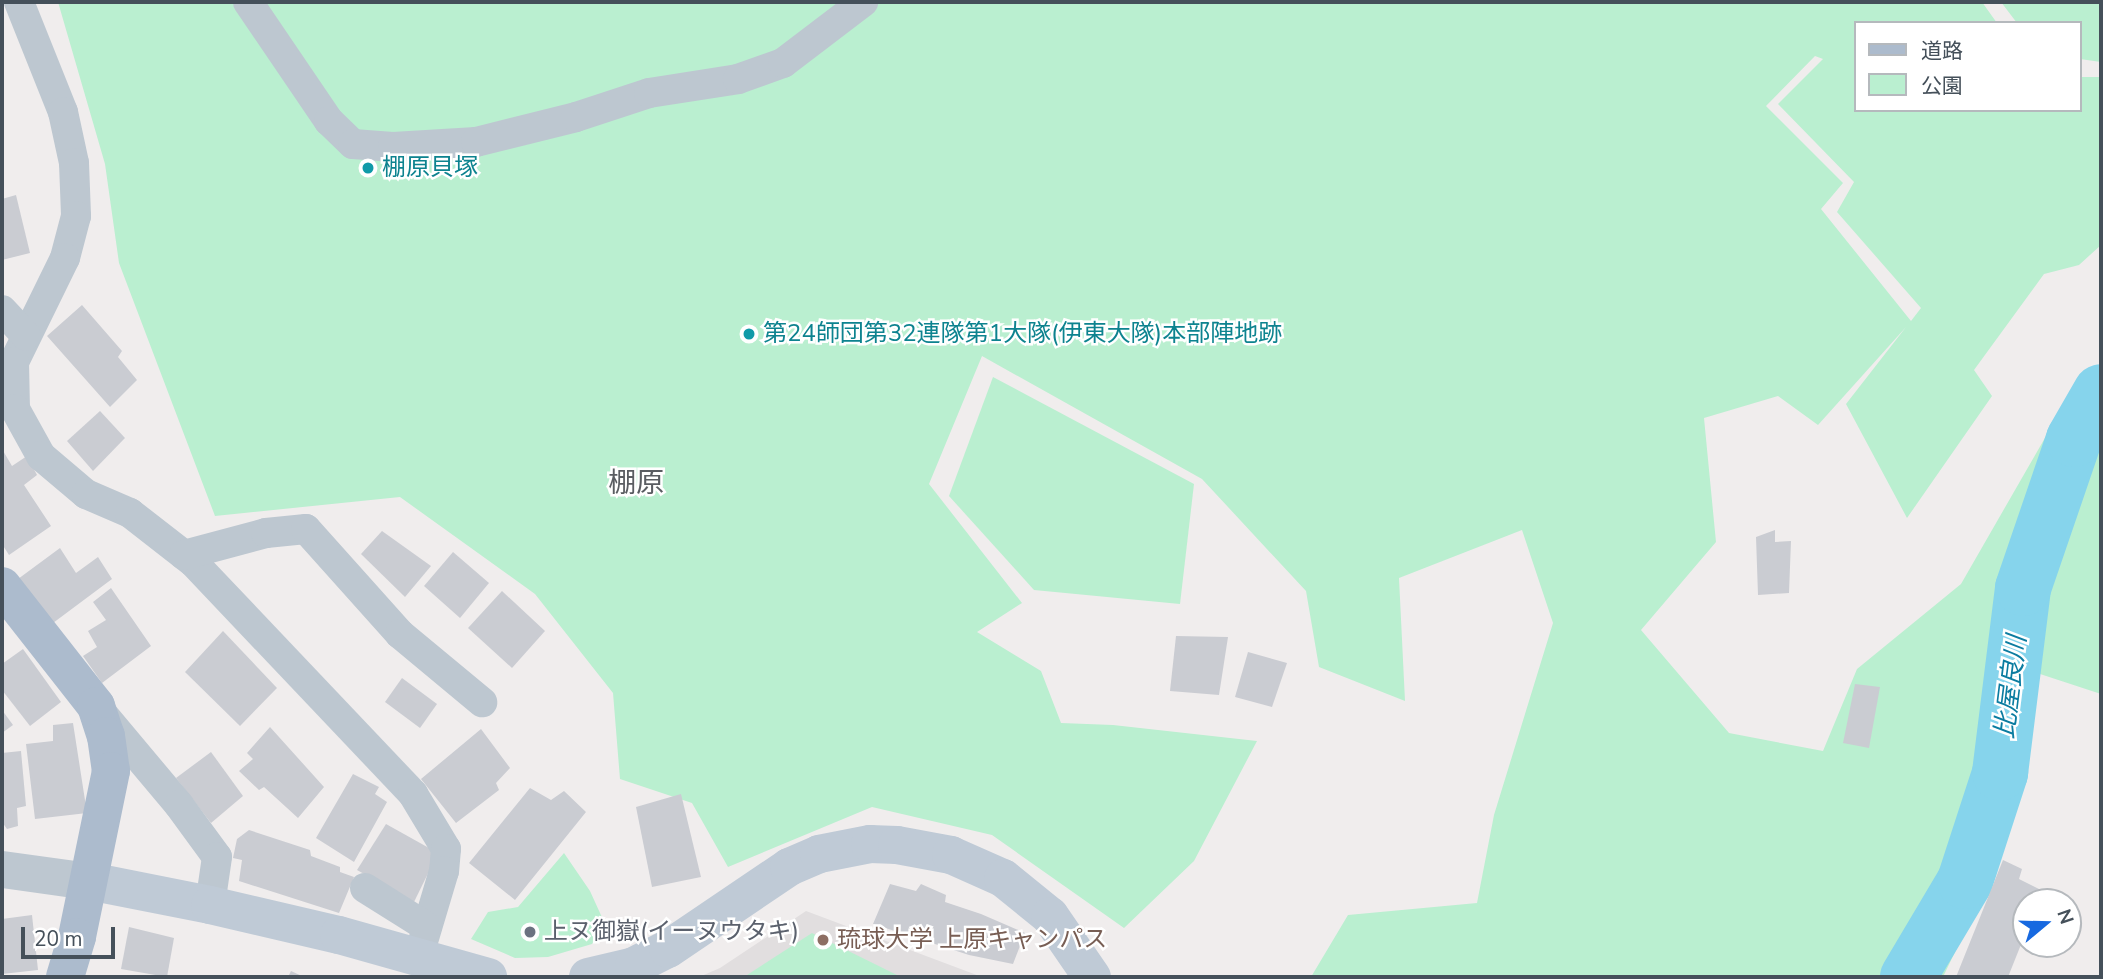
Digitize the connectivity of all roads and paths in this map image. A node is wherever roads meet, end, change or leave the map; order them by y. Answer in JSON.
{"nodes":[{"id":1,"x":19,"y":2,"type":"edge"},
{"id":2,"x":247,"y":2,"type":"edge"},
{"id":3,"x":863,"y":2,"type":"edge"},
{"id":4,"x":2,"y":310,"type":"edge"},
{"id":5,"x":26,"y":336,"type":"junction"},
{"id":6,"x":184,"y":555,"type":"junction"},
{"id":7,"x":2,"y":586,"type":"edge"},
{"id":8,"x":482,"y":702,"type":"dead end"},
{"id":9,"x":96,"y":706,"type":"junction"},
{"id":10,"x":2,"y":869,"type":"edge"},
{"id":11,"x":89,"y":881,"type":"junction"},
{"id":12,"x":365,"y":887,"type":"dead end"},
{"id":13,"x":210,"y":905,"type":"junction"},
{"id":14,"x":422,"y":943,"type":"junction"},
{"id":15,"x":65,"y":977,"type":"edge"},
{"id":16,"x":488,"y":977,"type":"edge"},
{"id":17,"x":588,"y":977,"type":"edge"},
{"id":18,"x":1093,"y":977,"type":"edge"}],
"edges":[{"from":1,"to":5,"type":"street"},
{"from":2,"to":3,"type":"street"},
{"from":4,"to":5,"type":"street"},
{"from":5,"to":6,"type":"street"},
{"from":6,"to":8,"type":"street"},
{"from":6,"to":14,"type":"street"},
{"from":7,"to":9,"type":"main road"},
{"from":9,"to":11,"type":"main road"},
{"from":9,"to":13,"type":"street"},
{"from":10,"to":11,"type":"street"},
{"from":11,"to":13,"type":"main road"},
{"from":11,"to":15,"type":"main road"},
{"from":12,"to":14,"type":"street"},
{"from":13,"to":14,"type":"main road"},
{"from":14,"to":16,"type":"main road"},
{"from":17,"to":18,"type":"main road"}]}
